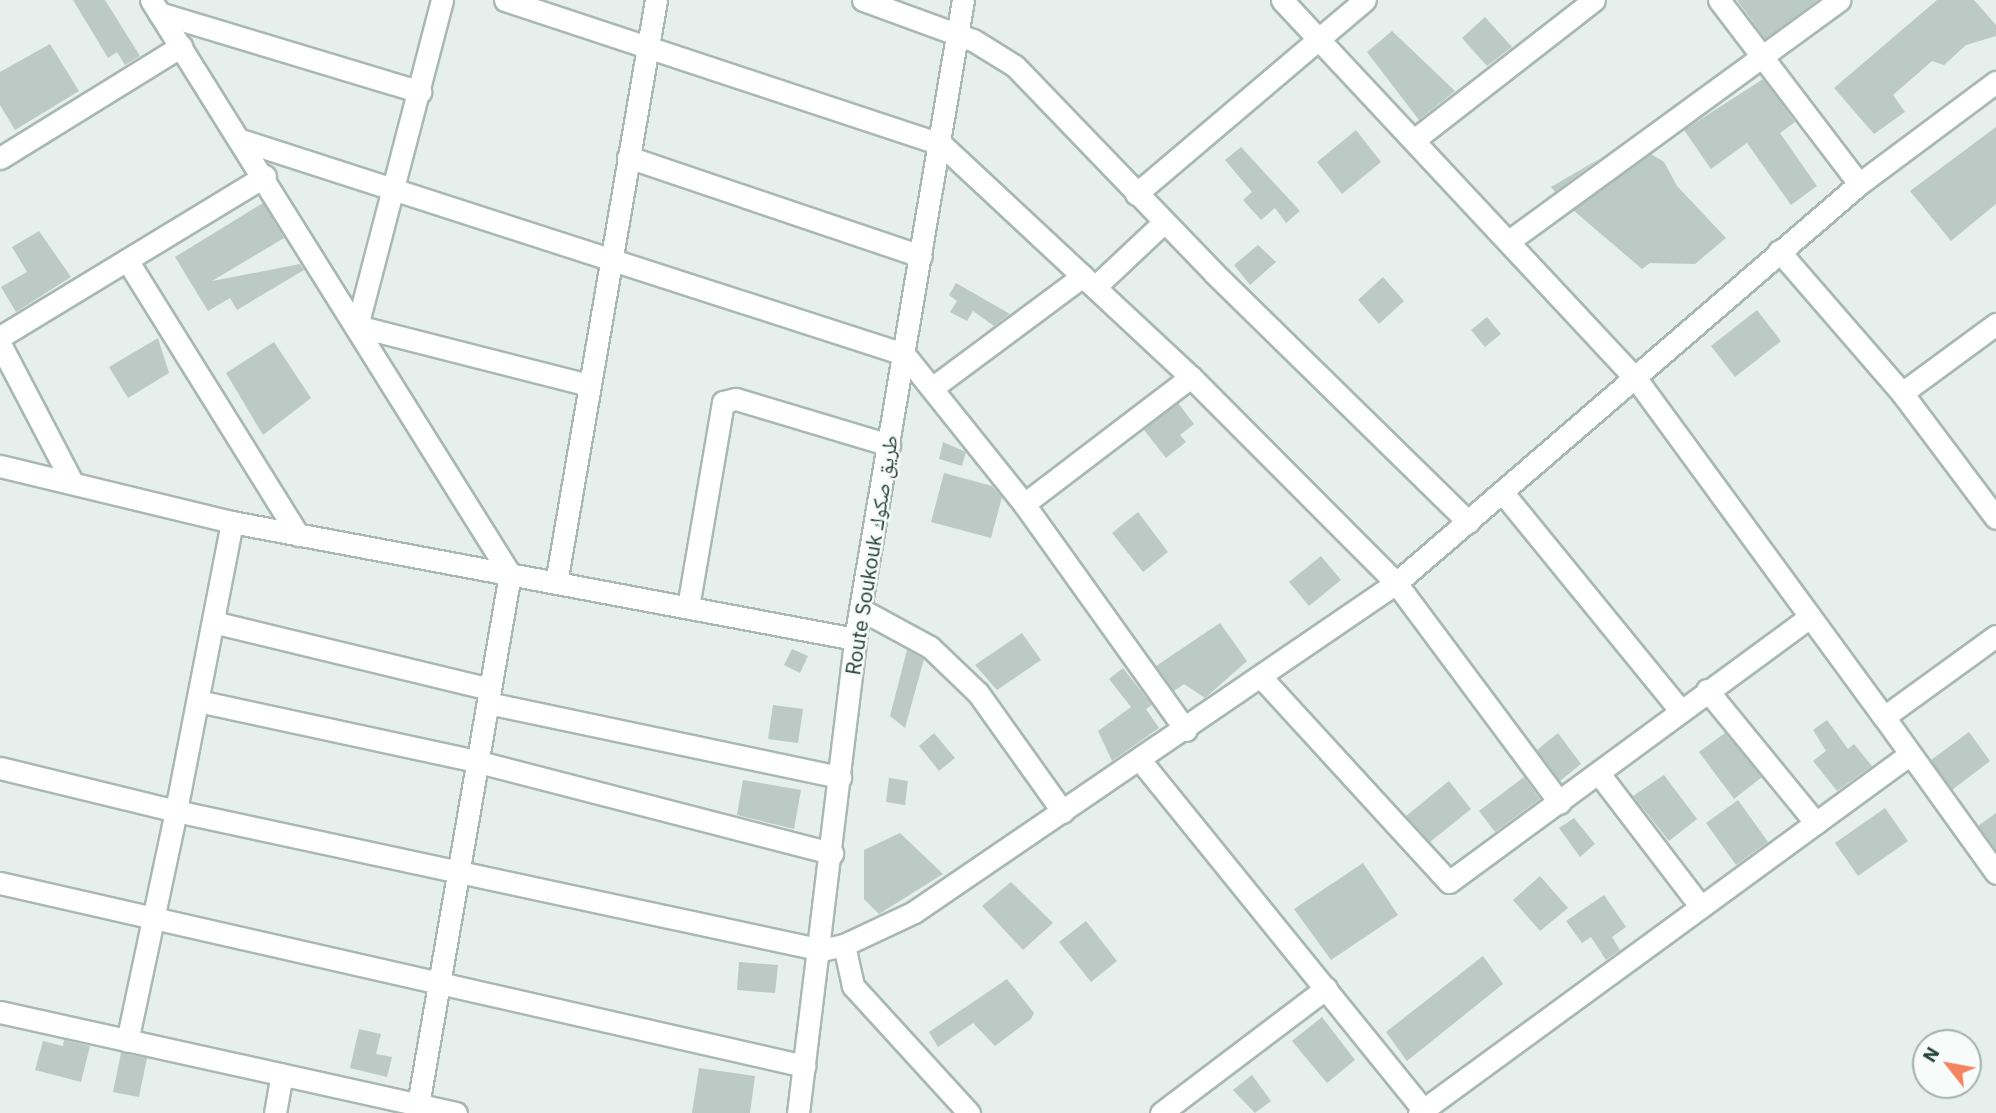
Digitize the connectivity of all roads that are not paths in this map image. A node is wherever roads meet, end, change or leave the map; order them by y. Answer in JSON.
{"nodes":[{"id":1,"x":442,"y":0,"type":"edge"},
{"id":2,"x":505,"y":0,"type":"edge"},
{"id":3,"x":656,"y":0,"type":"edge"},
{"id":4,"x":863,"y":0,"type":"edge"},
{"id":5,"x":963,"y":0,"type":"edge"},
{"id":6,"x":1282,"y":0,"type":"edge"},
{"id":7,"x":1365,"y":0,"type":"edge"},
{"id":8,"x":1594,"y":0,"type":"edge"},
{"id":9,"x":1719,"y":0,"type":"edge"},
{"id":10,"x":1840,"y":0,"type":"edge"},
{"id":11,"x":155,"y":6,"type":"edge"},
{"id":12,"x":957,"y":34,"type":"junction"},
{"id":13,"x":1319,"y":38,"type":"junction"},
{"id":14,"x":648,"y":44,"type":"junction"},
{"id":15,"x":181,"y":46,"type":"junction"},
{"id":16,"x":1763,"y":54,"type":"junction"},
{"id":17,"x":1996,"y":82,"type":"edge"},
{"id":18,"x":420,"y":92,"type":"junction"},
{"id":19,"x":1414,"y":140,"type":"junction"},
{"id":20,"x":244,"y":141,"type":"junction"},
{"id":21,"x":941,"y":144,"type":"junction"},
{"id":22,"x":628,"y":157,"type":"junction"},
{"id":23,"x":0,"y":158,"type":"edge"},
{"id":24,"x":265,"y":176,"type":"junction"},
{"id":25,"x":1859,"y":184,"type":"junction"},
{"id":26,"x":397,"y":190,"type":"junction"},
{"id":27,"x":1136,"y":194,"type":"junction"},
{"id":28,"x":1164,"y":222,"type":"junction"},
{"id":29,"x":1510,"y":241,"type":"junction"},
{"id":30,"x":1779,"y":251,"type":"junction"},
{"id":31,"x":921,"y":256,"type":"junction"},
{"id":32,"x":610,"y":259,"type":"junction"},
{"id":33,"x":127,"y":260,"type":"junction"},
{"id":34,"x":1089,"y":282,"type":"junction"},
{"id":35,"x":1996,"y":324,"type":"edge"},
{"id":36,"x":357,"y":326,"type":"junction"},
{"id":37,"x":0,"y":337,"type":"edge"},
{"id":38,"x":0,"y":344,"type":"edge"},
{"id":39,"x":904,"y":354,"type":"junction"},
{"id":40,"x":1191,"y":377,"type":"junction"},
{"id":41,"x":1637,"y":380,"type":"junction"},
{"id":42,"x":589,"y":385,"type":"junction"},
{"id":43,"x":932,"y":388,"type":"junction"},
{"id":44,"x":1902,"y":393,"type":"junction"},
{"id":45,"x":889,"y":445,"type":"junction"},
{"id":46,"x":0,"y":466,"type":"edge"},
{"id":47,"x":72,"y":482,"type":"junction"},
{"id":48,"x":1503,"y":493,"type":"junction"},
{"id":49,"x":1024,"y":504,"type":"junction"},
{"id":50,"x":1996,"y":518,"type":"edge"},
{"id":51,"x":232,"y":522,"type":"junction"},
{"id":52,"x":1468,"y":522,"type":"junction"},
{"id":53,"x":298,"y":535,"type":"junction"},
{"id":54,"x":510,"y":574,"type":"junction"},
{"id":55,"x":556,"y":583,"type":"junction"},
{"id":56,"x":1395,"y":583,"type":"junction"},
{"id":57,"x":688,"y":607,"type":"junction"},
{"id":58,"x":860,"y":609,"type":"junction"},
{"id":59,"x":1810,"y":617,"type":"junction"},
{"id":60,"x":213,"y":622,"type":"junction"},
{"id":61,"x":1996,"y":636,"type":"edge"},
{"id":62,"x":855,"y":639,"type":"junction"},
{"id":63,"x":1261,"y":677,"type":"junction"},
{"id":64,"x":1707,"y":690,"type":"junction"},
{"id":65,"x":489,"y":696,"type":"junction"},
{"id":66,"x":198,"y":701,"type":"junction"},
{"id":67,"x":1681,"y":711,"type":"junction"},
{"id":68,"x":1884,"y":717,"type":"junction"},
{"id":69,"x":1186,"y":730,"type":"junction"},
{"id":70,"x":1910,"y":754,"type":"junction"},
{"id":71,"x":1140,"y":760,"type":"junction"},
{"id":72,"x":480,"y":762,"type":"junction"},
{"id":73,"x":0,"y":768,"type":"edge"},
{"id":74,"x":1600,"y":775,"type":"junction"},
{"id":75,"x":840,"y":777,"type":"junction"},
{"id":76,"x":1560,"y":803,"type":"junction"},
{"id":77,"x":176,"y":811,"type":"junction"},
{"id":78,"x":1063,"y":812,"type":"junction"},
{"id":79,"x":1816,"y":822,"type":"junction"},
{"id":80,"x":832,"y":853,"type":"junction"},
{"id":81,"x":460,"y":869,"type":"junction"},
{"id":82,"x":1996,"y":873,"type":"edge"},
{"id":83,"x":0,"y":883,"type":"edge"},
{"id":84,"x":1701,"y":907,"type":"junction"},
{"id":85,"x":153,"y":917,"type":"junction"},
{"id":86,"x":844,"y":945,"type":"junction"},
{"id":87,"x":822,"y":950,"type":"junction"},
{"id":88,"x":440,"y":982,"type":"junction"},
{"id":89,"x":1326,"y":988,"type":"junction"},
{"id":90,"x":0,"y":1012,"type":"edge"},
{"id":91,"x":127,"y":1041,"type":"junction"},
{"id":92,"x":804,"y":1066,"type":"junction"},
{"id":93,"x":282,"y":1075,"type":"junction"},
{"id":94,"x":418,"y":1105,"type":"junction"},
{"id":95,"x":799,"y":1111,"type":"edge"},
{"id":96,"x":1421,"y":1111,"type":"edge"},
{"id":97,"x":275,"y":1113,"type":"edge"},
{"id":98,"x":456,"y":1113,"type":"edge"},
{"id":99,"x":969,"y":1113,"type":"edge"},
{"id":100,"x":1161,"y":1113,"type":"edge"}],
"edges":[{"from":1,"to":18,"type":"street"},
{"from":2,"to":14,"type":"street"},
{"from":3,"to":14,"type":"street"},
{"from":4,"to":12,"type":"street"},
{"from":5,"to":12,"type":"street","name":"Route Soukouk طريق صكوك"},
{"from":6,"to":13,"type":"street"},
{"from":7,"to":13,"type":"street"},
{"from":8,"to":19,"type":"street"},
{"from":9,"to":16,"type":"street"},
{"from":10,"to":16,"type":"street"},
{"from":11,"to":15,"type":"street"},
{"from":11,"to":18,"type":"street"},
{"from":12,"to":21,"type":"street","name":"Route Soukouk طريق صكوك"},
{"from":12,"to":27,"type":"street"},
{"from":13,"to":19,"type":"street"},
{"from":13,"to":27,"type":"street"},
{"from":14,"to":21,"type":"street"},
{"from":14,"to":22,"type":"street"},
{"from":15,"to":20,"type":"street"},
{"from":15,"to":23,"type":"street"},
{"from":16,"to":25,"type":"street"},
{"from":16,"to":29,"type":"street"},
{"from":17,"to":25,"type":"street"},
{"from":18,"to":26,"type":"street"},
{"from":19,"to":29,"type":"street"},
{"from":20,"to":24,"type":"street"},
{"from":20,"to":26,"type":"street"},
{"from":21,"to":31,"type":"street","name":"Route Soukouk طريق صكوك"},
{"from":21,"to":34,"type":"street"},
{"from":22,"to":31,"type":"street"},
{"from":22,"to":32,"type":"street"},
{"from":24,"to":33,"type":"street"},
{"from":24,"to":36,"type":"street"},
{"from":25,"to":30,"type":"street"},
{"from":26,"to":32,"type":"street"},
{"from":26,"to":36,"type":"street"},
{"from":27,"to":28,"type":"street"},
{"from":28,"to":34,"type":"street"},
{"from":28,"to":52,"type":"street"},
{"from":29,"to":41,"type":"street"},
{"from":30,"to":41,"type":"street"},
{"from":30,"to":44,"type":"street"},
{"from":31,"to":39,"type":"street","name":"Route Soukouk طريق صكوك"},
{"from":32,"to":39,"type":"street"},
{"from":32,"to":42,"type":"street"},
{"from":33,"to":37,"type":"street"},
{"from":33,"to":53,"type":"street"},
{"from":34,"to":40,"type":"street"},
{"from":34,"to":43,"type":"street"},
{"from":35,"to":44,"type":"street"},
{"from":36,"to":42,"type":"street"},
{"from":36,"to":54,"type":"street"},
{"from":38,"to":47,"type":"street"},
{"from":39,"to":43,"type":"street"},
{"from":39,"to":45,"type":"street","name":"Route Soukouk طريق صكوك"},
{"from":40,"to":49,"type":"street"},
{"from":40,"to":56,"type":"street"},
{"from":41,"to":48,"type":"street"},
{"from":41,"to":59,"type":"street"},
{"from":42,"to":55,"type":"street"},
{"from":43,"to":49,"type":"street"},
{"from":44,"to":50,"type":"street"},
{"from":45,"to":57,"type":"street"},
{"from":45,"to":58,"type":"street","name":"Route Soukouk طريق صكوك"},
{"from":46,"to":47,"type":"street"},
{"from":47,"to":51,"type":"street"},
{"from":48,"to":52,"type":"street"},
{"from":48,"to":67,"type":"street"},
{"from":49,"to":69,"type":"street"},
{"from":51,"to":53,"type":"street"},
{"from":51,"to":60,"type":"street"},
{"from":52,"to":56,"type":"street"},
{"from":53,"to":54,"type":"street"},
{"from":54,"to":55,"type":"street"},
{"from":54,"to":65,"type":"street"},
{"from":55,"to":57,"type":"street"},
{"from":56,"to":63,"type":"street"},
{"from":56,"to":76,"type":"street"},
{"from":57,"to":62,"type":"street"},
{"from":58,"to":62,"type":"street","name":"Route Soukouk طريق صكوك"},
{"from":58,"to":78,"type":"street"},
{"from":59,"to":64,"type":"street"},
{"from":59,"to":68,"type":"street"},
{"from":60,"to":65,"type":"street"},
{"from":60,"to":66,"type":"street"},
{"from":61,"to":68,"type":"street"},
{"from":62,"to":75,"type":"street","name":"Route Soukouk طريق صكوك"},
{"from":63,"to":69,"type":"street"},
{"from":63,"to":76,"type":"street"},
{"from":64,"to":67,"type":"street"},
{"from":64,"to":79,"type":"street"},
{"from":65,"to":72,"type":"street"},
{"from":65,"to":75,"type":"street"},
{"from":66,"to":72,"type":"street"},
{"from":66,"to":77,"type":"street"},
{"from":67,"to":74,"type":"street"},
{"from":68,"to":70,"type":"street"},
{"from":69,"to":71,"type":"street"},
{"from":70,"to":79,"type":"street"},
{"from":70,"to":82,"type":"street"},
{"from":71,"to":78,"type":"street"},
{"from":71,"to":89,"type":"street"},
{"from":72,"to":80,"type":"street"},
{"from":72,"to":81,"type":"street"},
{"from":73,"to":77,"type":"street"},
{"from":74,"to":76,"type":"street"},
{"from":74,"to":84,"type":"street"},
{"from":75,"to":80,"type":"street","name":"Route Soukouk طريق صكوك"},
{"from":77,"to":81,"type":"street"},
{"from":77,"to":85,"type":"street"},
{"from":78,"to":86,"type":"street"},
{"from":79,"to":84,"type":"street"},
{"from":80,"to":87,"type":"street","name":"Route Soukouk طريق صكوك"},
{"from":81,"to":87,"type":"street"},
{"from":81,"to":88,"type":"street"},
{"from":83,"to":85,"type":"street"},
{"from":84,"to":96,"type":"street"},
{"from":85,"to":88,"type":"street"},
{"from":85,"to":91,"type":"street"},
{"from":86,"to":87,"type":"street"},
{"from":86,"to":99,"type":"street"},
{"from":87,"to":92,"type":"street","name":"Route Soukouk طريق صكوك"},
{"from":88,"to":92,"type":"street"},
{"from":88,"to":94,"type":"street"},
{"from":89,"to":96,"type":"street"},
{"from":89,"to":100,"type":"street"},
{"from":90,"to":91,"type":"street"},
{"from":91,"to":93,"type":"street"},
{"from":92,"to":95,"type":"street","name":"Route Soukouk طريق صكوك"},
{"from":93,"to":94,"type":"street"},
{"from":93,"to":97,"type":"street"},
{"from":94,"to":98,"type":"street"}]}
